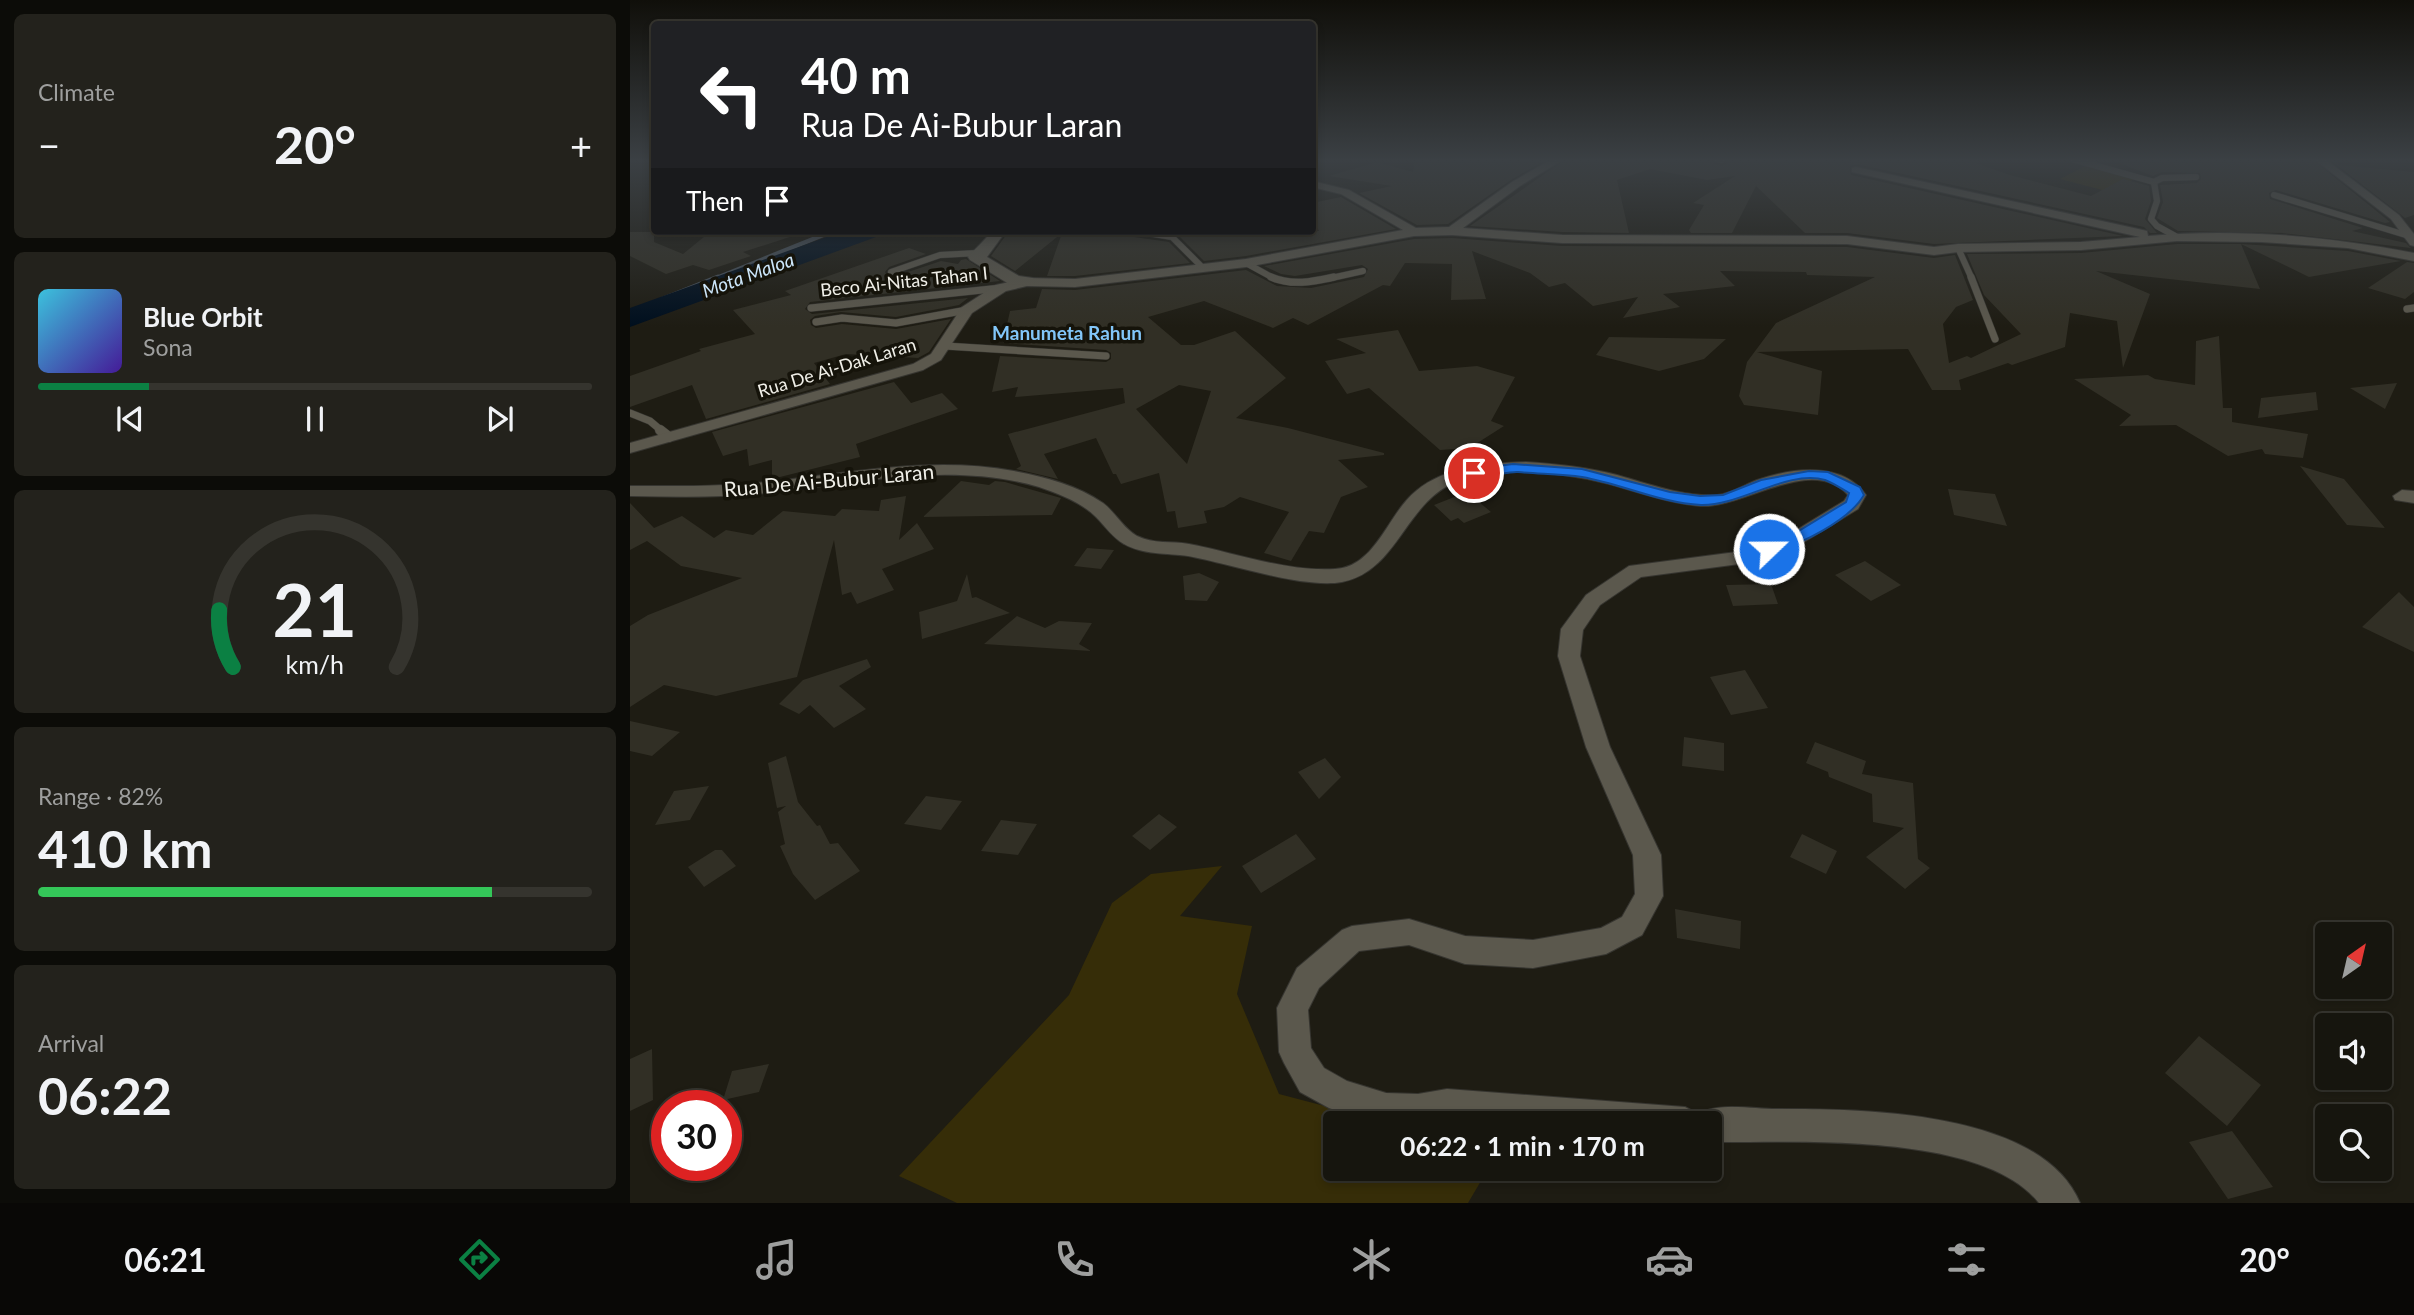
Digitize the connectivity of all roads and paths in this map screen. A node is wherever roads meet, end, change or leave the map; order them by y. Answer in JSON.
{"nodes":[{"id":1,"x":1385,"y":215,"type":"edge"},
{"id":2,"x":1474,"y":215,"type":"edge"},
{"id":3,"x":2065,"y":215,"type":"edge"},
{"id":4,"x":2152,"y":215,"type":"edge"},
{"id":5,"x":2337,"y":215,"type":"edge"},
{"id":6,"x":2393,"y":215,"type":"edge"},
{"id":7,"x":1452,"y":231,"type":"junction"},
{"id":8,"x":1414,"y":232,"type":"junction"},
{"id":9,"x":996,"y":235,"type":"edge"},
{"id":10,"x":1160,"y":235,"type":"edge"},
{"id":11,"x":2171,"y":238,"type":"junction"},
{"id":12,"x":2411,"y":239,"type":"edge"},
{"id":13,"x":1958,"y":248,"type":"junction"},
{"id":14,"x":978,"y":253,"type":"junction"},
{"id":15,"x":2414,"y":257,"type":"edge"},
{"id":16,"x":1246,"y":263,"type":"junction"},
{"id":17,"x":1203,"y":268,"type":"junction"},
{"id":18,"x":1363,"y":271,"type":"dead end"},
{"id":19,"x":891,"y":272,"type":"dead end"},
{"id":20,"x":1027,"y":282,"type":"junction"},
{"id":21,"x":1001,"y":288,"type":"junction"},
{"id":22,"x":811,"y":308,"type":"dead end"},
{"id":23,"x":967,"y":310,"type":"junction"},
{"id":24,"x":816,"y":323,"type":"dead end"},
{"id":25,"x":1995,"y":339,"type":"dead end"},
{"id":26,"x":945,"y":346,"type":"junction"},
{"id":27,"x":1106,"y":356,"type":"dead end"},
{"id":28,"x":630,"y":412,"type":"edge"},
{"id":29,"x":668,"y":437,"type":"junction"},
{"id":30,"x":630,"y":447,"type":"edge"},
{"id":31,"x":630,"y":491,"type":"edge"},
{"id":32,"x":1418,"y":1111,"type":"edge"},
{"id":33,"x":1418,"y":1111,"type":"edge"},
{"id":34,"x":1513,"y":1111,"type":"edge"},
{"id":35,"x":1722,"y":1125,"type":"edge"},
{"id":36,"x":2062,"y":1203,"type":"edge"}],
"edges":[{"from":1,"to":8,"type":"street"},
{"from":2,"to":7,"type":"street"},
{"from":3,"to":11,"type":"street"},
{"from":4,"to":11,"type":"lane"},
{"from":5,"to":12,"type":"lane"},
{"from":6,"to":12,"type":"street"},
{"from":7,"to":8,"type":"street","name":"Rua De Ai-Dak Laran"},
{"from":7,"to":13,"type":"street","name":"Rua De Ai-Dak Laran"},
{"from":8,"to":16,"type":"street","name":"Rua De Ai-Dak Laran"},
{"from":9,"to":14,"type":"street"},
{"from":10,"to":17,"type":"lane"},
{"from":11,"to":13,"type":"street","name":"Rua De Ai-Dak Laran"},
{"from":11,"to":15,"type":"street"},
{"from":13,"to":25,"type":"lane"},
{"from":14,"to":19,"type":"lane"},
{"from":14,"to":20,"type":"street"},
{"from":16,"to":17,"type":"street","name":"Rua De Ai-Dak Laran"},
{"from":16,"to":18,"type":"lane"},
{"from":17,"to":20,"type":"street","name":"Rua De Ai-Dak Laran"},
{"from":20,"to":21,"type":"street","name":"Rua De Ai-Dak Laran"},
{"from":21,"to":22,"type":"lane","name":"Beco Ai-Nitas Tahan I"},
{"from":21,"to":23,"type":"street","name":"Rua De Ai-Dak Laran"},
{"from":23,"to":24,"type":"lane"},
{"from":23,"to":26,"type":"street","name":"Rua De Ai-Dak Laran"},
{"from":26,"to":27,"type":"lane"},
{"from":26,"to":29,"type":"street","name":"Rua De Ai-Dak Laran"},
{"from":28,"to":29,"type":"lane"},
{"from":29,"to":30,"type":"street","name":"Rua De Ai-Dak Laran"},
{"from":31,"to":32,"type":"street","name":"Rua De Ai-Bubur Laran"},
{"from":33,"to":34,"type":"street","name":"Rua De Ai-Bubur Laran"},
{"from":35,"to":36,"type":"street"}]}
